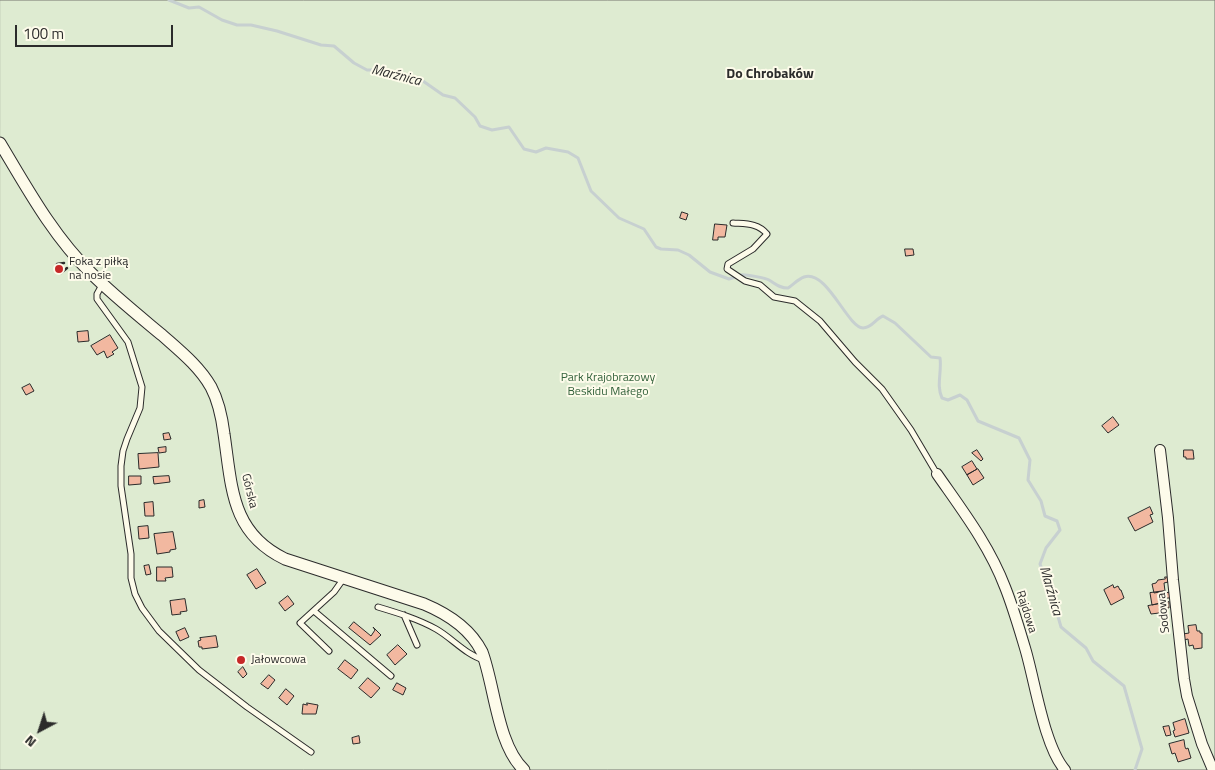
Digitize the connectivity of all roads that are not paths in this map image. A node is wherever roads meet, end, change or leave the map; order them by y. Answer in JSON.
{"nodes":[{"id":1,"x":0,"y":143,"type":"edge"},
{"id":2,"x":733,"y":223,"type":"dead end"},
{"id":3,"x":102,"y":284,"type":"junction"},
{"id":4,"x":1160,"y":450,"type":"dead end"},
{"id":5,"x":937,"y":474,"type":"joint"},
{"id":6,"x":344,"y":578,"type":"junction"},
{"id":7,"x":378,"y":607,"type":"dead end"},
{"id":8,"x":314,"y":611,"type":"junction"},
{"id":9,"x":404,"y":615,"type":"junction"},
{"id":10,"x":417,"y":645,"type":"dead end"},
{"id":11,"x":329,"y":651,"type":"dead end"},
{"id":12,"x":485,"y":661,"type":"junction"},
{"id":13,"x":392,"y":676,"type":"dead end"},
{"id":14,"x":311,"y":752,"type":"dead end"},
{"id":15,"x":524,"y":770,"type":"edge"},
{"id":16,"x":1065,"y":770,"type":"edge"},
{"id":17,"x":1213,"y":770,"type":"edge"}],
"edges":[{"from":1,"to":3,"type":"street","name":"Górska"},
{"from":2,"to":5,"type":"lane"},
{"from":3,"to":6,"type":"street","name":"Górska"},
{"from":3,"to":14,"type":"lane"},
{"from":4,"to":17,"type":"street","name":"Sodowa"},
{"from":5,"to":16,"type":"street","name":"Rajdowa"},
{"from":6,"to":8,"type":"lane"},
{"from":6,"to":12,"type":"street","name":"Górska"},
{"from":7,"to":9,"type":"lane"},
{"from":8,"to":11,"type":"lane"},
{"from":8,"to":13,"type":"lane"},
{"from":9,"to":10,"type":"lane"},
{"from":9,"to":12,"type":"lane"},
{"from":12,"to":15,"type":"street","name":"Górska"}]}
